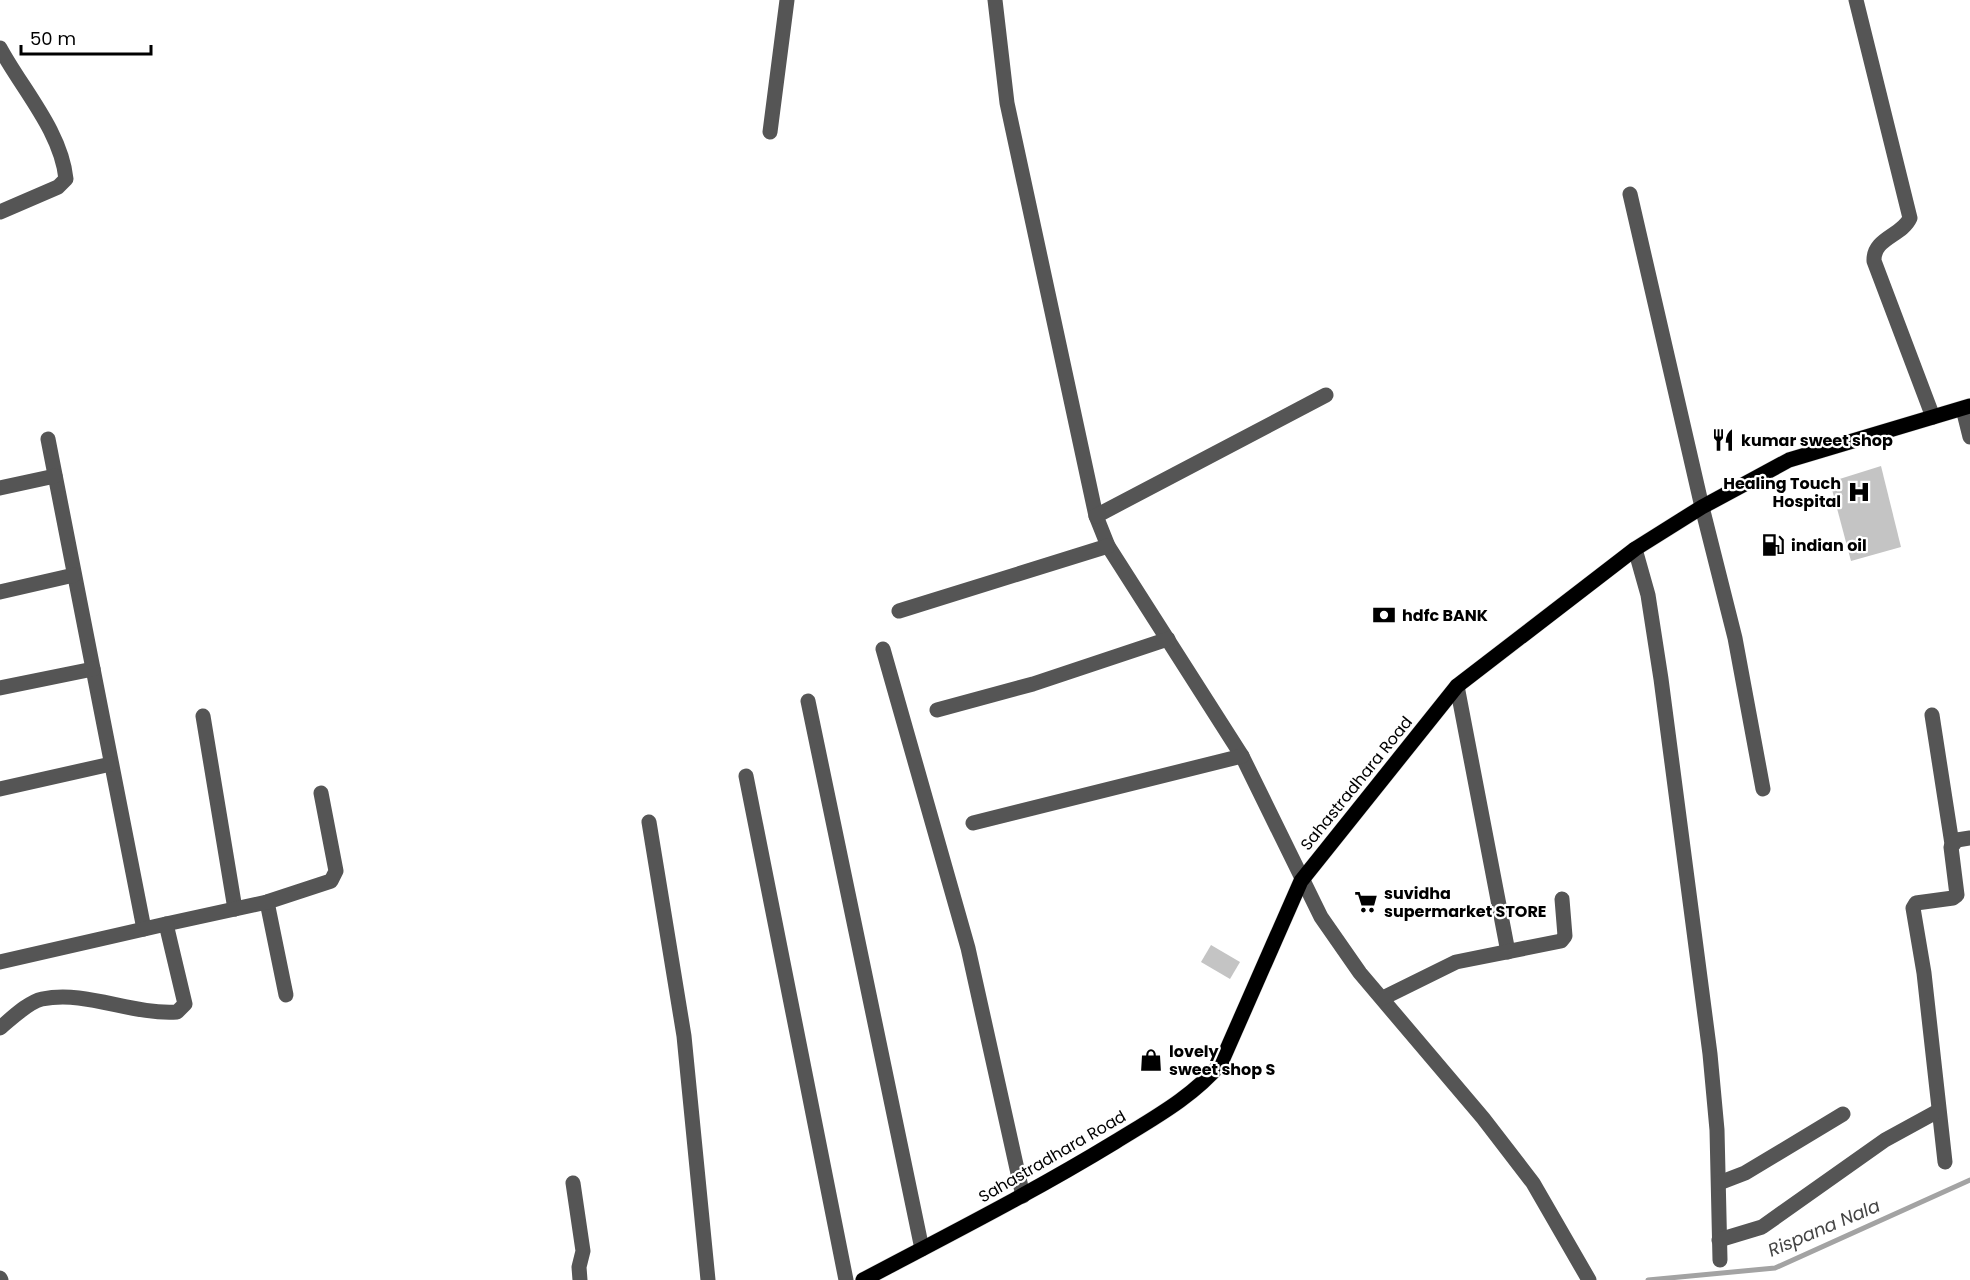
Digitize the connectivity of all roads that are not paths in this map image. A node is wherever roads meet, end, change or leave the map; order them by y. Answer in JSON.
{"nodes":[{"id":1,"x":787,"y":0,"type":"edge"},
{"id":2,"x":995,"y":0,"type":"edge"},
{"id":3,"x":1856,"y":0,"type":"edge"},
{"id":4,"x":0,"y":48,"type":"edge"},
{"id":5,"x":770,"y":132,"type":"dead end"},
{"id":6,"x":1630,"y":194,"type":"dead end"},
{"id":7,"x":0,"y":212,"type":"edge"},
{"id":8,"x":1326,"y":395,"type":"dead end"},
{"id":9,"x":1966,"y":407,"type":"edge"},
{"id":10,"x":1933,"y":417,"type":"junction"},
{"id":11,"x":1970,"y":437,"type":"edge"},
{"id":12,"x":48,"y":439,"type":"dead end"},
{"id":13,"x":55,"y":476,"type":"junction"},
{"id":14,"x":0,"y":488,"type":"edge"},
{"id":15,"x":1702,"y":507,"type":"junction"},
{"id":16,"x":1096,"y":516,"type":"junction"},
{"id":17,"x":1108,"y":546,"type":"junction"},
{"id":18,"x":1635,"y":549,"type":"junction"},
{"id":19,"x":74,"y":575,"type":"junction"},
{"id":20,"x":0,"y":592,"type":"edge"},
{"id":21,"x":899,"y":611,"type":"dead end"},
{"id":22,"x":1168,"y":639,"type":"junction"},
{"id":23,"x":884,"y":649,"type":"dead end"},
{"id":24,"x":93,"y":669,"type":"junction"},
{"id":25,"x":1457,"y":686,"type":"junction"},
{"id":26,"x":0,"y":688,"type":"edge"},
{"id":27,"x":808,"y":701,"type":"dead end"},
{"id":28,"x":937,"y":710,"type":"dead end"},
{"id":29,"x":1932,"y":715,"type":"dead end"},
{"id":30,"x":203,"y":716,"type":"dead end"},
{"id":31,"x":1242,"y":756,"type":"junction"},
{"id":32,"x":111,"y":764,"type":"junction"},
{"id":33,"x":746,"y":776,"type":"dead end"},
{"id":34,"x":0,"y":789,"type":"edge"},
{"id":35,"x":1763,"y":789,"type":"dead end"},
{"id":36,"x":321,"y":793,"type":"dead end"},
{"id":37,"x":649,"y":822,"type":"dead end"},
{"id":38,"x":973,"y":823,"type":"dead end"},
{"id":39,"x":1970,"y":838,"type":"edge"},
{"id":40,"x":1952,"y":844,"type":"junction"},
{"id":41,"x":1301,"y":881,"type":"junction"},
{"id":42,"x":1562,"y":899,"type":"dead end"},
{"id":43,"x":267,"y":902,"type":"junction"},
{"id":44,"x":235,"y":909,"type":"junction"},
{"id":45,"x":166,"y":924,"type":"junction"},
{"id":46,"x":144,"y":929,"type":"junction"},
{"id":47,"x":1508,"y":952,"type":"junction"},
{"id":48,"x":0,"y":962,"type":"edge"},
{"id":49,"x":286,"y":995,"type":"dead end"},
{"id":50,"x":1383,"y":998,"type":"junction"},
{"id":51,"x":0,"y":1028,"type":"edge"},
{"id":52,"x":1938,"y":1111,"type":"junction"},
{"id":53,"x":1842,"y":1114,"type":"dead end"},
{"id":54,"x":1945,"y":1162,"type":"dead end"},
{"id":55,"x":573,"y":1183,"type":"dead end"},
{"id":56,"x":1719,"y":1183,"type":"junction"},
{"id":57,"x":1023,"y":1196,"type":"junction"},
{"id":58,"x":1719,"y":1240,"type":"junction"},
{"id":59,"x":922,"y":1249,"type":"junction"},
{"id":60,"x":1720,"y":1260,"type":"dead end"},
{"id":61,"x":580,"y":1280,"type":"edge"},
{"id":62,"x":708,"y":1280,"type":"edge"},
{"id":63,"x":846,"y":1280,"type":"edge"},
{"id":64,"x":863,"y":1280,"type":"edge"},
{"id":65,"x":1589,"y":1280,"type":"edge"}],
"edges":[{"from":1,"to":5,"type":"street"},
{"from":2,"to":16,"type":"street"},
{"from":3,"to":10,"type":"street"},
{"from":4,"to":7,"type":"street"},
{"from":6,"to":15,"type":"street"},
{"from":8,"to":16,"type":"street"},
{"from":9,"to":10,"type":"main road","name":"Sahastradhara Road"},
{"from":9,"to":11,"type":"street"},
{"from":10,"to":15,"type":"main road","name":"Sahastradhara Road"},
{"from":12,"to":13,"type":"street"},
{"from":13,"to":14,"type":"street"},
{"from":13,"to":19,"type":"street"},
{"from":15,"to":18,"type":"main road","name":"Sahastradhara Road"},
{"from":15,"to":35,"type":"street"},
{"from":16,"to":17,"type":"street"},
{"from":17,"to":21,"type":"street"},
{"from":17,"to":22,"type":"street"},
{"from":18,"to":25,"type":"main road","name":"Sahastradhara Road"},
{"from":18,"to":56,"type":"street"},
{"from":19,"to":20,"type":"street"},
{"from":19,"to":24,"type":"street"},
{"from":22,"to":28,"type":"street"},
{"from":22,"to":31,"type":"street"},
{"from":23,"to":57,"type":"street"},
{"from":24,"to":26,"type":"street"},
{"from":24,"to":32,"type":"street"},
{"from":25,"to":41,"type":"main road","name":"Sahastradhara Road"},
{"from":25,"to":47,"type":"street"},
{"from":27,"to":59,"type":"street"},
{"from":29,"to":40,"type":"street"},
{"from":30,"to":44,"type":"street"},
{"from":31,"to":38,"type":"street"},
{"from":31,"to":41,"type":"street"},
{"from":32,"to":34,"type":"street"},
{"from":32,"to":46,"type":"street"},
{"from":33,"to":63,"type":"street"},
{"from":36,"to":43,"type":"street"},
{"from":37,"to":62,"type":"street"},
{"from":39,"to":40,"type":"street"},
{"from":40,"to":52,"type":"street"},
{"from":41,"to":50,"type":"street"},
{"from":41,"to":57,"type":"main road","name":"Sahastradhara Road"},
{"from":42,"to":47,"type":"street"},
{"from":43,"to":44,"type":"street"},
{"from":43,"to":49,"type":"street"},
{"from":44,"to":45,"type":"street"},
{"from":45,"to":46,"type":"street"},
{"from":45,"to":51,"type":"street"},
{"from":46,"to":48,"type":"street"},
{"from":47,"to":50,"type":"street"},
{"from":50,"to":65,"type":"street"},
{"from":52,"to":54,"type":"street"},
{"from":52,"to":58,"type":"street"},
{"from":53,"to":56,"type":"street"},
{"from":55,"to":61,"type":"street"},
{"from":56,"to":58,"type":"street"},
{"from":57,"to":59,"type":"main road","name":"Sahastradhara Road"},
{"from":58,"to":60,"type":"street"},
{"from":59,"to":64,"type":"main road","name":"Sahastradhara Road"}]}
